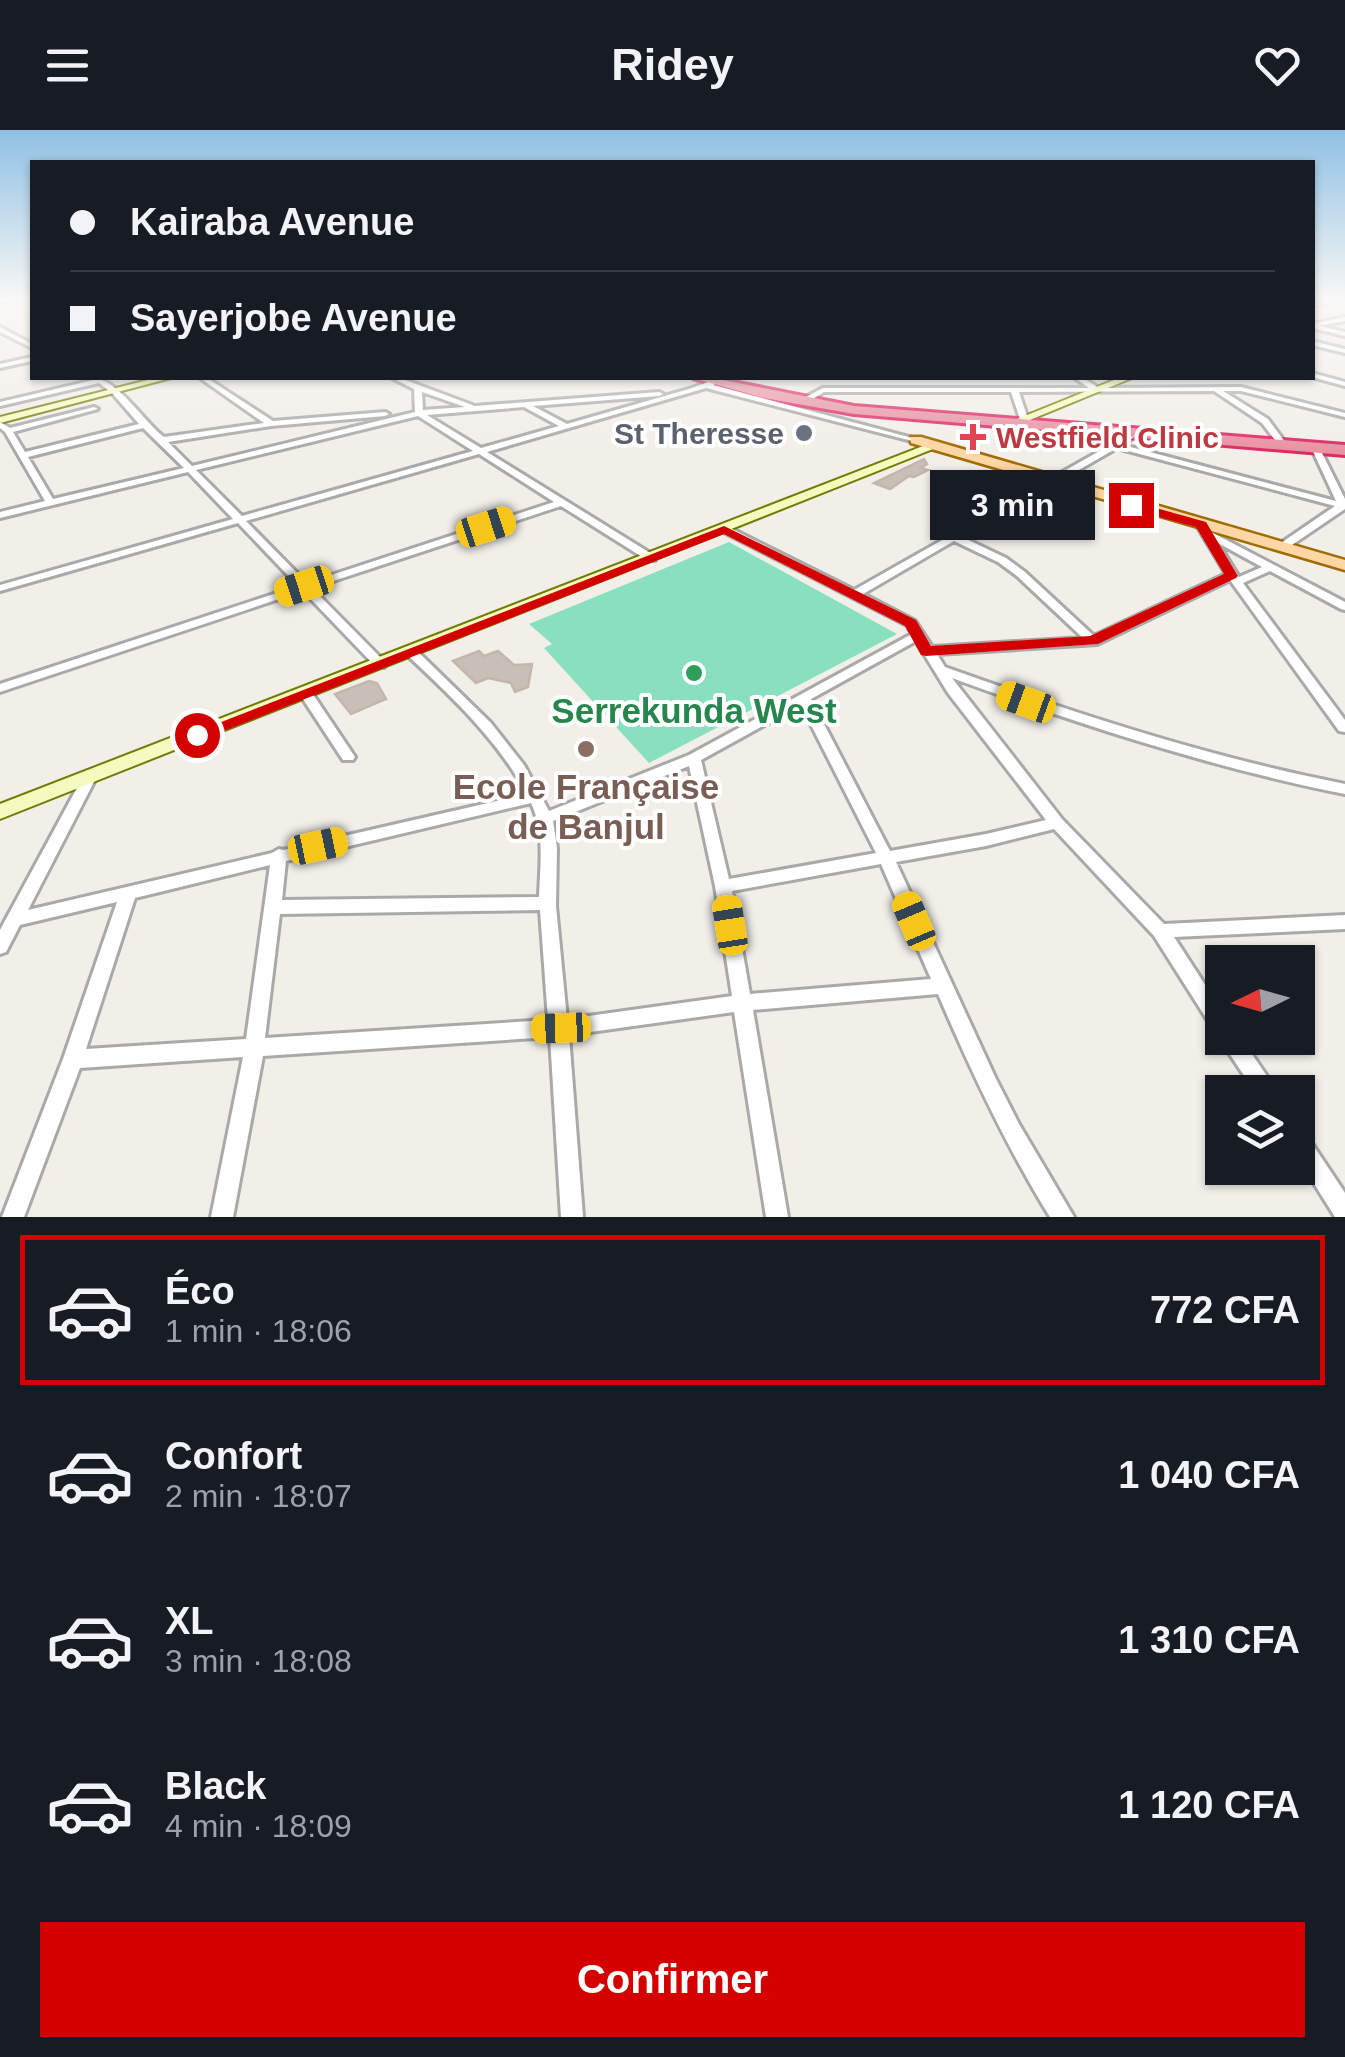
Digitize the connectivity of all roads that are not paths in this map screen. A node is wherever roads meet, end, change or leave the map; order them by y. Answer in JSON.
{"nodes":[{"id":1,"x":30,"y":358,"type":"edge"},
{"id":2,"x":0,"y":366,"type":"edge"},
{"id":3,"x":1315,"y":376,"type":"edge"},
{"id":4,"x":95,"y":380,"type":"edge"},
{"id":5,"x":101,"y":380,"type":"edge"},
{"id":6,"x":158,"y":380,"type":"edge"},
{"id":7,"x":206,"y":380,"type":"edge"},
{"id":8,"x":400,"y":380,"type":"edge"},
{"id":9,"x":822,"y":380,"type":"edge"},
{"id":10,"x":1011,"y":380,"type":"edge"},
{"id":11,"x":1082,"y":380,"type":"edge"},
{"id":12,"x":1122,"y":380,"type":"edge"},
{"id":13,"x":710,"y":381,"type":"edge"},
{"id":14,"x":1345,"y":384,"type":"edge"},
{"id":15,"x":418,"y":388,"type":"junction"},
{"id":16,"x":116,"y":390,"type":"junction"},
{"id":17,"x":1018,"y":390,"type":"junction"},
{"id":18,"x":1097,"y":390,"type":"junction"},
{"id":19,"x":1216,"y":390,"type":"junction"},
{"id":20,"x":813,"y":394,"type":"junction"},
{"id":21,"x":0,"y":404,"type":"edge"},
{"id":22,"x":526,"y":406,"type":"junction"},
{"id":23,"x":94,"y":409,"type":"dead end"},
{"id":24,"x":478,"y":409,"type":"junction"},
{"id":25,"x":419,"y":413,"type":"junction"},
{"id":26,"x":1345,"y":415,"type":"edge"},
{"id":27,"x":1020,"y":420,"type":"junction"},
{"id":28,"x":271,"y":424,"type":"junction"},
{"id":29,"x":3,"y":425,"type":"edge"},
{"id":30,"x":142,"y":426,"type":"junction"},
{"id":31,"x":566,"y":427,"type":"junction"},
{"id":32,"x":926,"y":431,"type":"junction"},
{"id":33,"x":1132,"y":432,"type":"junction"},
{"id":34,"x":162,"y":440,"type":"junction"},
{"id":35,"x":1281,"y":442,"type":"junction"},
{"id":36,"x":1115,"y":445,"type":"junction"},
{"id":37,"x":1316,"y":448,"type":"junction"},
{"id":38,"x":1345,"y":448,"type":"edge"},
{"id":39,"x":477,"y":452,"type":"junction"},
{"id":40,"x":24,"y":455,"type":"junction"},
{"id":41,"x":187,"y":467,"type":"junction"},
{"id":42,"x":1052,"y":483,"type":"junction"},
{"id":43,"x":51,"y":503,"type":"junction"},
{"id":44,"x":560,"y":503,"type":"junction"},
{"id":45,"x":1344,"y":505,"type":"edge"},
{"id":46,"x":0,"y":515,"type":"edge"},
{"id":47,"x":241,"y":520,"type":"junction"},
{"id":48,"x":1204,"y":529,"type":"junction"},
{"id":49,"x":724,"y":530,"type":"junction"},
{"id":50,"x":952,"y":537,"type":"junction"},
{"id":51,"x":1282,"y":548,"type":"junction"},
{"id":52,"x":651,"y":558,"type":"junction"},
{"id":53,"x":1345,"y":565,"type":"edge"},
{"id":54,"x":1270,"y":567,"type":"junction"},
{"id":55,"x":1235,"y":578,"type":"junction"},
{"id":56,"x":304,"y":586,"type":"junction"},
{"id":57,"x":0,"y":588,"type":"edge"},
{"id":58,"x":855,"y":594,"type":"junction"},
{"id":59,"x":1345,"y":607,"type":"edge"},
{"id":60,"x":918,"y":635,"type":"junction"},
{"id":61,"x":1092,"y":641,"type":"junction"},
{"id":62,"x":410,"y":651,"type":"junction"},
{"id":63,"x":926,"y":651,"type":"junction"},
{"id":64,"x":380,"y":664,"type":"junction"},
{"id":65,"x":941,"y":670,"type":"junction"},
{"id":66,"x":0,"y":688,"type":"edge"},
{"id":67,"x":305,"y":693,"type":"junction"},
{"id":68,"x":806,"y":700,"type":"junction"},
{"id":69,"x":1345,"y":729,"type":"edge"},
{"id":70,"x":348,"y":757,"type":"dead end"},
{"id":71,"x":694,"y":758,"type":"junction"},
{"id":72,"x":89,"y":778,"type":"junction"},
{"id":73,"x":1345,"y":789,"type":"edge"},
{"id":74,"x":534,"y":798,"type":"junction"},
{"id":75,"x":0,"y":812,"type":"edge"},
{"id":76,"x":546,"y":818,"type":"junction"},
{"id":77,"x":1057,"y":823,"type":"junction"},
{"id":78,"x":279,"y":855,"type":"junction"},
{"id":79,"x":886,"y":856,"type":"junction"},
{"id":80,"x":723,"y":886,"type":"junction"},
{"id":81,"x":129,"y":891,"type":"junction"},
{"id":82,"x":548,"y":902,"type":"junction"},
{"id":83,"x":275,"y":907,"type":"junction"},
{"id":84,"x":17,"y":919,"type":"junction"},
{"id":85,"x":1345,"y":922,"type":"edge"},
{"id":86,"x":1160,"y":931,"type":"junction"},
{"id":87,"x":0,"y":947,"type":"edge"},
{"id":88,"x":942,"y":986,"type":"junction"},
{"id":89,"x":1205,"y":1000,"type":"edge"},
{"id":90,"x":743,"y":1003,"type":"junction"},
{"id":91,"x":561,"y":1028,"type":"junction"},
{"id":92,"x":255,"y":1046,"type":"junction"},
{"id":93,"x":74,"y":1058,"type":"junction"},
{"id":94,"x":1315,"y":1166,"type":"edge"},
{"id":95,"x":1345,"y":1213,"type":"edge"},
{"id":96,"x":13,"y":1217,"type":"edge"},
{"id":97,"x":222,"y":1217,"type":"edge"},
{"id":98,"x":572,"y":1217,"type":"edge"},
{"id":99,"x":777,"y":1217,"type":"edge"},
{"id":100,"x":1063,"y":1217,"type":"edge"}],
"edges":[{"from":1,"to":2,"type":"street"},
{"from":3,"to":14,"type":"street"},
{"from":4,"to":21,"type":"street"},
{"from":5,"to":16,"type":"street"},
{"from":6,"to":16,"type":"street"},
{"from":7,"to":28,"type":"street"},
{"from":8,"to":15,"type":"street"},
{"from":9,"to":20,"type":"street"},
{"from":10,"to":17,"type":"street"},
{"from":11,"to":18,"type":"street"},
{"from":12,"to":18,"type":"street"},
{"from":13,"to":20,"type":"highway"},
{"from":13,"to":22,"type":"street"},
{"from":13,"to":31,"type":"street"},
{"from":13,"to":32,"type":"highway"},
{"from":13,"to":32,"type":"street"},
{"from":15,"to":24,"type":"street"},
{"from":15,"to":25,"type":"street"},
{"from":16,"to":29,"type":"street"},
{"from":16,"to":30,"type":"street"},
{"from":17,"to":18,"type":"street"},
{"from":17,"to":20,"type":"street"},
{"from":17,"to":27,"type":"street"},
{"from":18,"to":19,"type":"street"},
{"from":18,"to":27,"type":"street"},
{"from":19,"to":26,"type":"street"},
{"from":19,"to":35,"type":"street"},
{"from":20,"to":32,"type":"highway"},
{"from":22,"to":24,"type":"street"},
{"from":22,"to":31,"type":"street"},
{"from":23,"to":29,"type":"street"},
{"from":24,"to":25,"type":"street"},
{"from":25,"to":28,"type":"street"},
{"from":25,"to":39,"type":"street"},
{"from":25,"to":41,"type":"street"},
{"from":27,"to":32,"type":"highway"},
{"from":27,"to":33,"type":"highway"},
{"from":28,"to":34,"type":"street"},
{"from":29,"to":40,"type":"street"},
{"from":30,"to":34,"type":"street"},
{"from":30,"to":40,"type":"street"},
{"from":31,"to":39,"type":"street"},
{"from":32,"to":33,"type":"highway"},
{"from":32,"to":42,"type":"main road"},
{"from":32,"to":49,"type":"street"},
{"from":33,"to":35,"type":"highway"},
{"from":33,"to":36,"type":"street"},
{"from":33,"to":37,"type":"highway"},
{"from":34,"to":41,"type":"street"},
{"from":35,"to":38,"type":"highway"},
{"from":36,"to":42,"type":"street"},
{"from":36,"to":45,"type":"street"},
{"from":37,"to":38,"type":"highway"},
{"from":37,"to":45,"type":"street"},
{"from":39,"to":44,"type":"street"},
{"from":39,"to":47,"type":"street"},
{"from":40,"to":43,"type":"street"},
{"from":41,"to":43,"type":"street"},
{"from":41,"to":47,"type":"street"},
{"from":42,"to":48,"type":"main road"},
{"from":42,"to":50,"type":"street"},
{"from":43,"to":46,"type":"street"},
{"from":44,"to":52,"type":"street"},
{"from":44,"to":56,"type":"street"},
{"from":45,"to":51,"type":"street"},
{"from":47,"to":56,"type":"street"},
{"from":47,"to":57,"type":"street"},
{"from":48,"to":51,"type":"main road"},
{"from":48,"to":54,"type":"street"},
{"from":48,"to":55,"type":"street"},
{"from":49,"to":52,"type":"street"},
{"from":49,"to":58,"type":"street"},
{"from":50,"to":58,"type":"street"},
{"from":50,"to":61,"type":"street"},
{"from":51,"to":53,"type":"main road"},
{"from":52,"to":62,"type":"street"},
{"from":54,"to":55,"type":"street"},
{"from":54,"to":59,"type":"street"},
{"from":55,"to":61,"type":"street"},
{"from":55,"to":69,"type":"street"},
{"from":56,"to":64,"type":"street"},
{"from":56,"to":66,"type":"street"},
{"from":58,"to":60,"type":"street"},
{"from":60,"to":63,"type":"street"},
{"from":60,"to":68,"type":"street"},
{"from":61,"to":63,"type":"street"},
{"from":62,"to":64,"type":"street"},
{"from":62,"to":74,"type":"street"},
{"from":63,"to":65,"type":"street"},
{"from":64,"to":67,"type":"street"},
{"from":65,"to":73,"type":"street"},
{"from":65,"to":77,"type":"street"},
{"from":67,"to":70,"type":"street"},
{"from":67,"to":72,"type":"street"},
{"from":68,"to":71,"type":"street"},
{"from":68,"to":79,"type":"street"},
{"from":71,"to":76,"type":"street"},
{"from":71,"to":80,"type":"street"},
{"from":72,"to":75,"type":"street"},
{"from":72,"to":84,"type":"street"},
{"from":74,"to":76,"type":"street"},
{"from":74,"to":78,"type":"street"},
{"from":76,"to":82,"type":"street"},
{"from":77,"to":79,"type":"street"},
{"from":77,"to":86,"type":"street"},
{"from":78,"to":81,"type":"street"},
{"from":78,"to":83,"type":"street"},
{"from":79,"to":80,"type":"street"},
{"from":79,"to":88,"type":"street"},
{"from":80,"to":90,"type":"street"},
{"from":81,"to":84,"type":"street"},
{"from":81,"to":93,"type":"street"},
{"from":82,"to":83,"type":"street"},
{"from":82,"to":91,"type":"street"},
{"from":83,"to":92,"type":"street"},
{"from":84,"to":87,"type":"street"},
{"from":85,"to":86,"type":"street"},
{"from":86,"to":89,"type":"street"},
{"from":88,"to":90,"type":"street"},
{"from":88,"to":100,"type":"street"},
{"from":90,"to":91,"type":"street"},
{"from":90,"to":99,"type":"street"},
{"from":91,"to":92,"type":"street"},
{"from":91,"to":98,"type":"street"},
{"from":92,"to":93,"type":"street"},
{"from":92,"to":97,"type":"street"},
{"from":93,"to":96,"type":"street"},
{"from":94,"to":95,"type":"street"}]}
